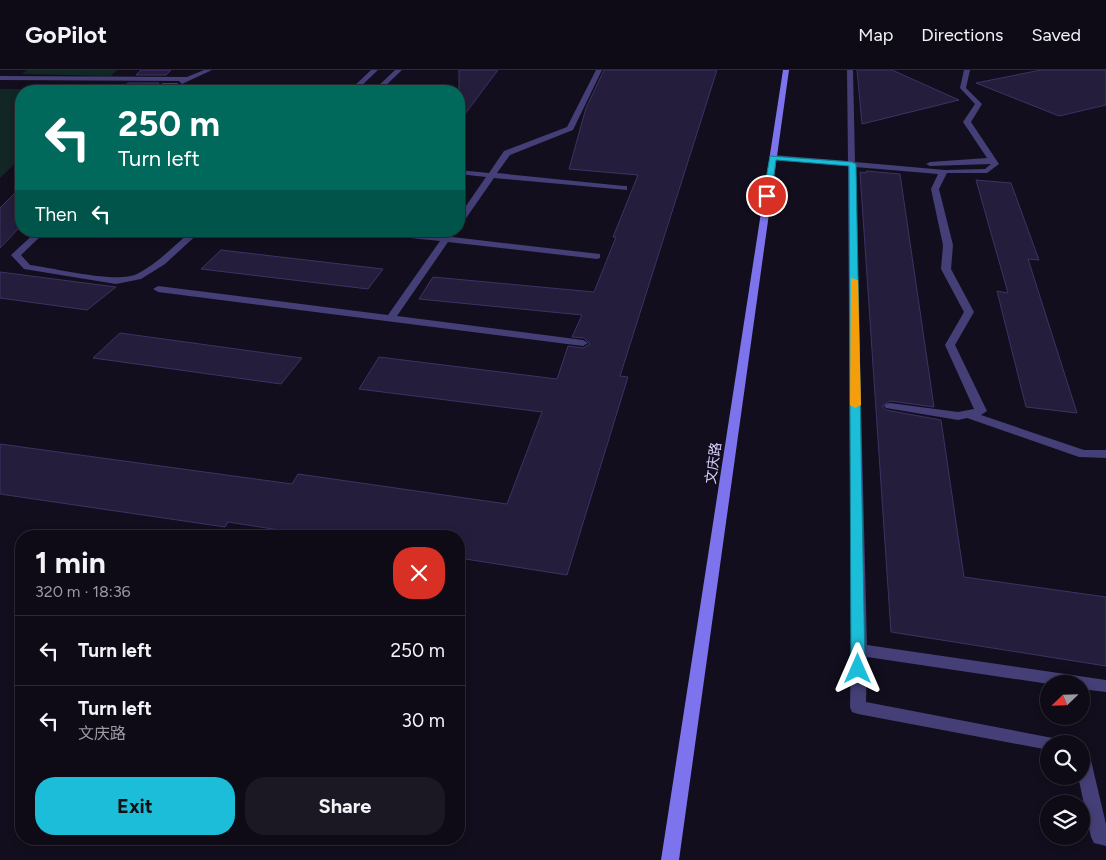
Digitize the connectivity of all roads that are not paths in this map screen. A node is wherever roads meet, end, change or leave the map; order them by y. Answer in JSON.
{"nodes":[{"id":1,"x":133,"y":70,"type":"edge"},
{"id":2,"x":209,"y":70,"type":"edge"},
{"id":3,"x":376,"y":70,"type":"edge"},
{"id":4,"x":399,"y":70,"type":"edge"},
{"id":5,"x":599,"y":70,"type":"edge"},
{"id":6,"x":786,"y":70,"type":"edge"},
{"id":7,"x":850,"y":70,"type":"edge"},
{"id":8,"x":967,"y":70,"type":"edge"},
{"id":9,"x":0,"y":78,"type":"edge"},
{"id":10,"x":124,"y":79,"type":"junction"},
{"id":11,"x":187,"y":79,"type":"junction"},
{"id":12,"x":0,"y":84,"type":"edge"},
{"id":13,"x":178,"y":85,"type":"joint"},
{"id":14,"x":359,"y":85,"type":"edge"},
{"id":15,"x":383,"y":85,"type":"edge"},
{"id":16,"x":774,"y":153,"type":"junction"},
{"id":17,"x":852,"y":160,"type":"junction"},
{"id":18,"x":993,"y":160,"type":"junction"},
{"id":19,"x":943,"y":172,"type":"junction"},
{"id":20,"x":465,"y":173,"type":"edge"},
{"id":21,"x":491,"y":176,"type":"junction"},
{"id":22,"x":624,"y":188,"type":"dead end"},
{"id":23,"x":465,"y":213,"type":"edge"},
{"id":24,"x":36,"y":237,"type":"edge"},
{"id":25,"x":190,"y":237,"type":"edge"},
{"id":26,"x":448,"y":237,"type":"edge"},
{"id":27,"x":463,"y":237,"type":"edge"},
{"id":28,"x":597,"y":256,"type":"dead end"},
{"id":29,"x":158,"y":289,"type":"dead end"},
{"id":30,"x":390,"y":319,"type":"junction"},
{"id":31,"x":583,"y":343,"type":"dead end"},
{"id":32,"x":890,"y":406,"type":"dead end"},
{"id":33,"x":968,"y":414,"type":"junction"},
{"id":34,"x":1106,"y":454,"type":"edge"},
{"id":35,"x":859,"y":650,"type":"junction"},
{"id":36,"x":1106,"y":686,"type":"edge"},
{"id":37,"x":1040,"y":742,"type":"edge"},
{"id":38,"x":1088,"y":785,"type":"edge"},
{"id":39,"x":1106,"y":838,"type":"edge"},
{"id":40,"x":670,"y":860,"type":"edge"}],
"edges":[{"from":1,"to":10,"type":"street"},
{"from":2,"to":11,"type":"street"},
{"from":3,"to":14,"type":"street"},
{"from":4,"to":15,"type":"street"},
{"from":5,"to":21,"type":"street"},
{"from":6,"to":16,"type":"street","name":"文庆路"},
{"from":7,"to":17,"type":"street"},
{"from":8,"to":18,"type":"street"},
{"from":9,"to":10,"type":"street"},
{"from":10,"to":11,"type":"street"},
{"from":11,"to":13,"type":"street"},
{"from":12,"to":13,"type":"street"},
{"from":16,"to":17,"type":"street"},
{"from":16,"to":40,"type":"street","name":"文庆路"},
{"from":17,"to":18,"type":"street"},
{"from":17,"to":19,"type":"street"},
{"from":17,"to":35,"type":"street"},
{"from":18,"to":19,"type":"street"},
{"from":19,"to":33,"type":"street"},
{"from":20,"to":21,"type":"street"},
{"from":21,"to":22,"type":"street"},
{"from":21,"to":23,"type":"street"},
{"from":24,"to":25,"type":"street"},
{"from":26,"to":30,"type":"street"},
{"from":27,"to":28,"type":"street"},
{"from":29,"to":30,"type":"street"},
{"from":30,"to":31,"type":"street"},
{"from":32,"to":33,"type":"street"},
{"from":33,"to":34,"type":"street"},
{"from":35,"to":36,"type":"street"},
{"from":35,"to":37,"type":"street"},
{"from":38,"to":39,"type":"street"}]}
